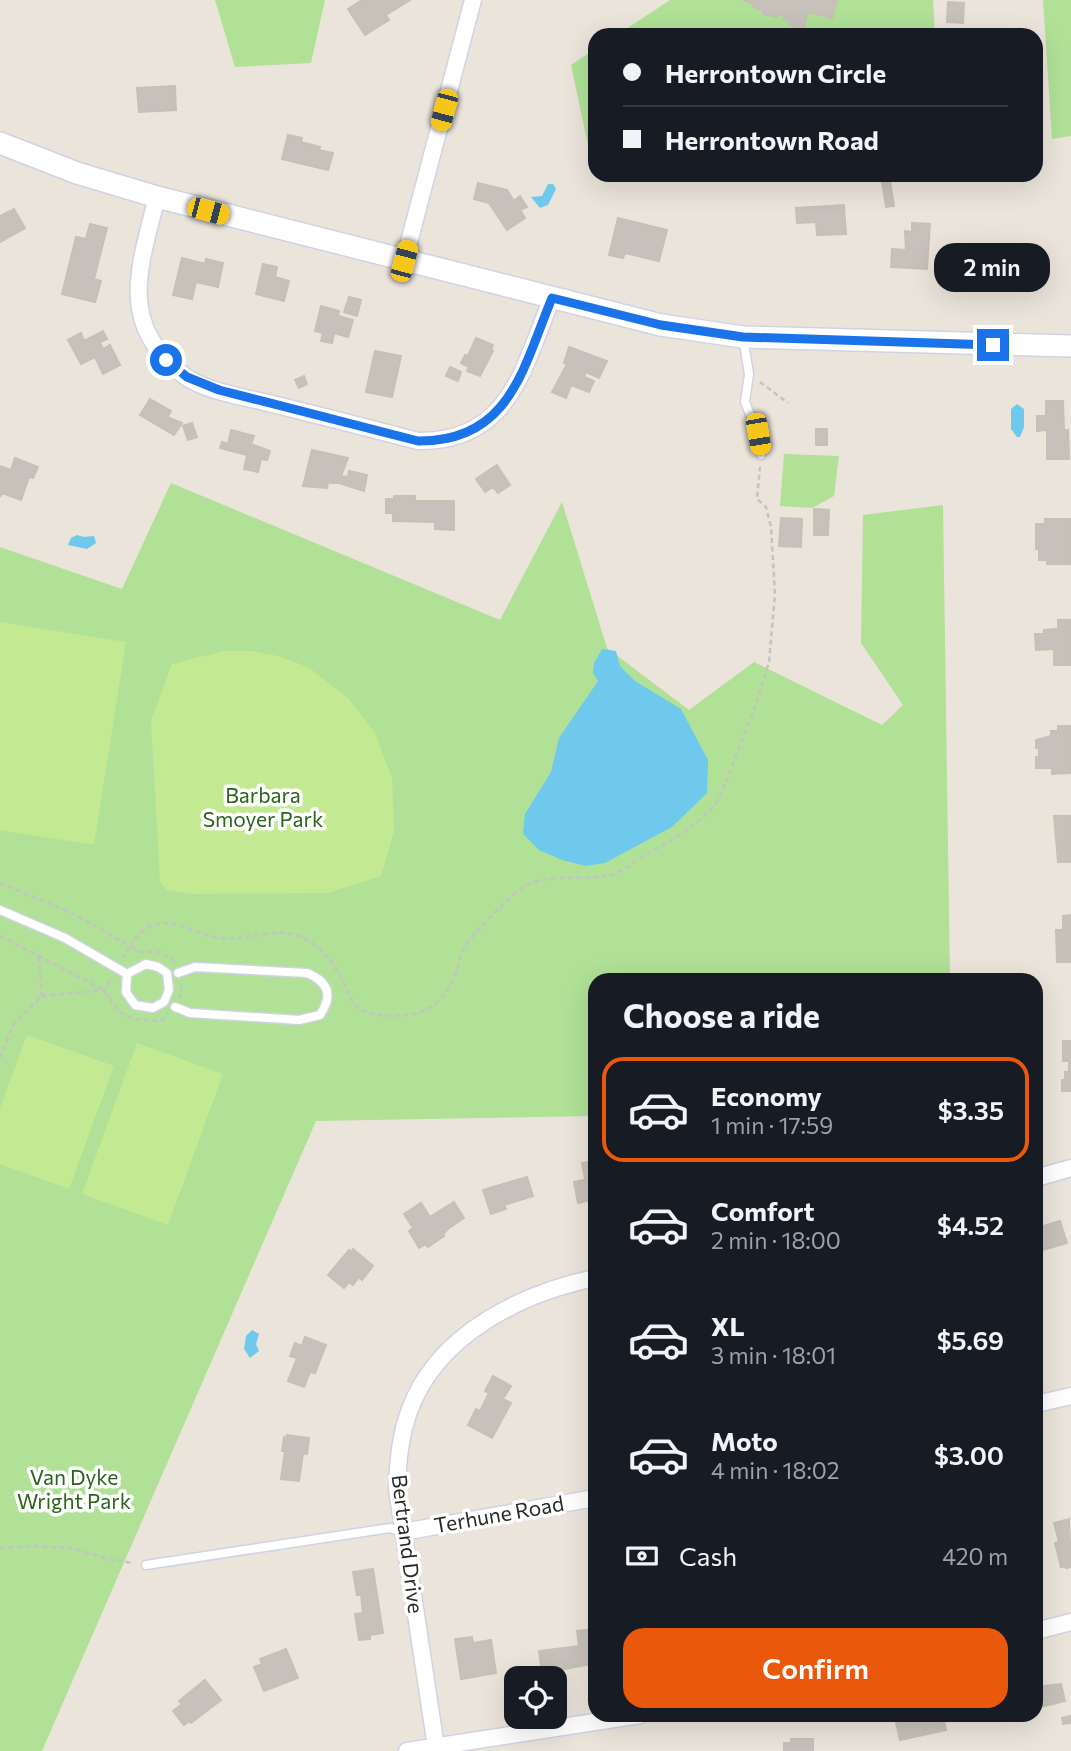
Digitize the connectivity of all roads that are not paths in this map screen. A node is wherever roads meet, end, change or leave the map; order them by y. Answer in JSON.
{"nodes":[{"id":1,"x":473,"y":0,"type":"edge"},
{"id":2,"x":0,"y":143,"type":"edge"},
{"id":3,"x":157,"y":197,"type":"junction"},
{"id":4,"x":404,"y":261,"type":"junction"},
{"id":5,"x":552,"y":298,"type":"junction"},
{"id":6,"x":743,"y":337,"type":"junction"},
{"id":7,"x":1071,"y":346,"type":"edge"},
{"id":8,"x":761,"y":455,"type":"road end"},
{"id":9,"x":0,"y":910,"type":"edge"},
{"id":10,"x":178,"y":973,"type":"dead end"},
{"id":11,"x":127,"y":974,"type":"junction"},
{"id":12,"x":175,"y":1007,"type":"dead end"},
{"id":13,"x":1071,"y":1168,"type":"edge"},
{"id":14,"x":1043,"y":1176,"type":"edge"},
{"id":15,"x":588,"y":1280,"type":"edge"},
{"id":16,"x":1071,"y":1396,"type":"edge"},
{"id":17,"x":1043,"y":1402,"type":"edge"},
{"id":18,"x":588,"y":1499,"type":"edge"},
{"id":19,"x":403,"y":1532,"type":"junction"},
{"id":20,"x":146,"y":1564,"type":"road end"},
{"id":21,"x":1071,"y":1622,"type":"edge"},
{"id":22,"x":1043,"y":1629,"type":"edge"},
{"id":23,"x":595,"y":1722,"type":"edge"},
{"id":24,"x":436,"y":1747,"type":"junction"},
{"id":25,"x":407,"y":1751,"type":"edge"}],
"edges":[{"from":1,"to":4,"type":"street"},
{"from":2,"to":3,"type":"street"},
{"from":3,"to":4,"type":"street"},
{"from":3,"to":5,"type":"street"},
{"from":4,"to":5,"type":"street"},
{"from":5,"to":6,"type":"street"},
{"from":6,"to":7,"type":"street"},
{"from":6,"to":8,"type":"lane"},
{"from":9,"to":11,"type":"lane"},
{"from":10,"to":12,"type":"lane"},
{"from":11,"to":11,"type":"lane"},
{"from":13,"to":14,"type":"street"},
{"from":15,"to":19,"type":"street","name":"Bertrand Drive"},
{"from":16,"to":17,"type":"street"},
{"from":18,"to":19,"type":"street","name":"Terhune Road"},
{"from":19,"to":20,"type":"lane"},
{"from":19,"to":24,"type":"street","name":"Bertrand Drive"},
{"from":21,"to":22,"type":"street"},
{"from":23,"to":24,"type":"street"},
{"from":24,"to":25,"type":"street"}]}
